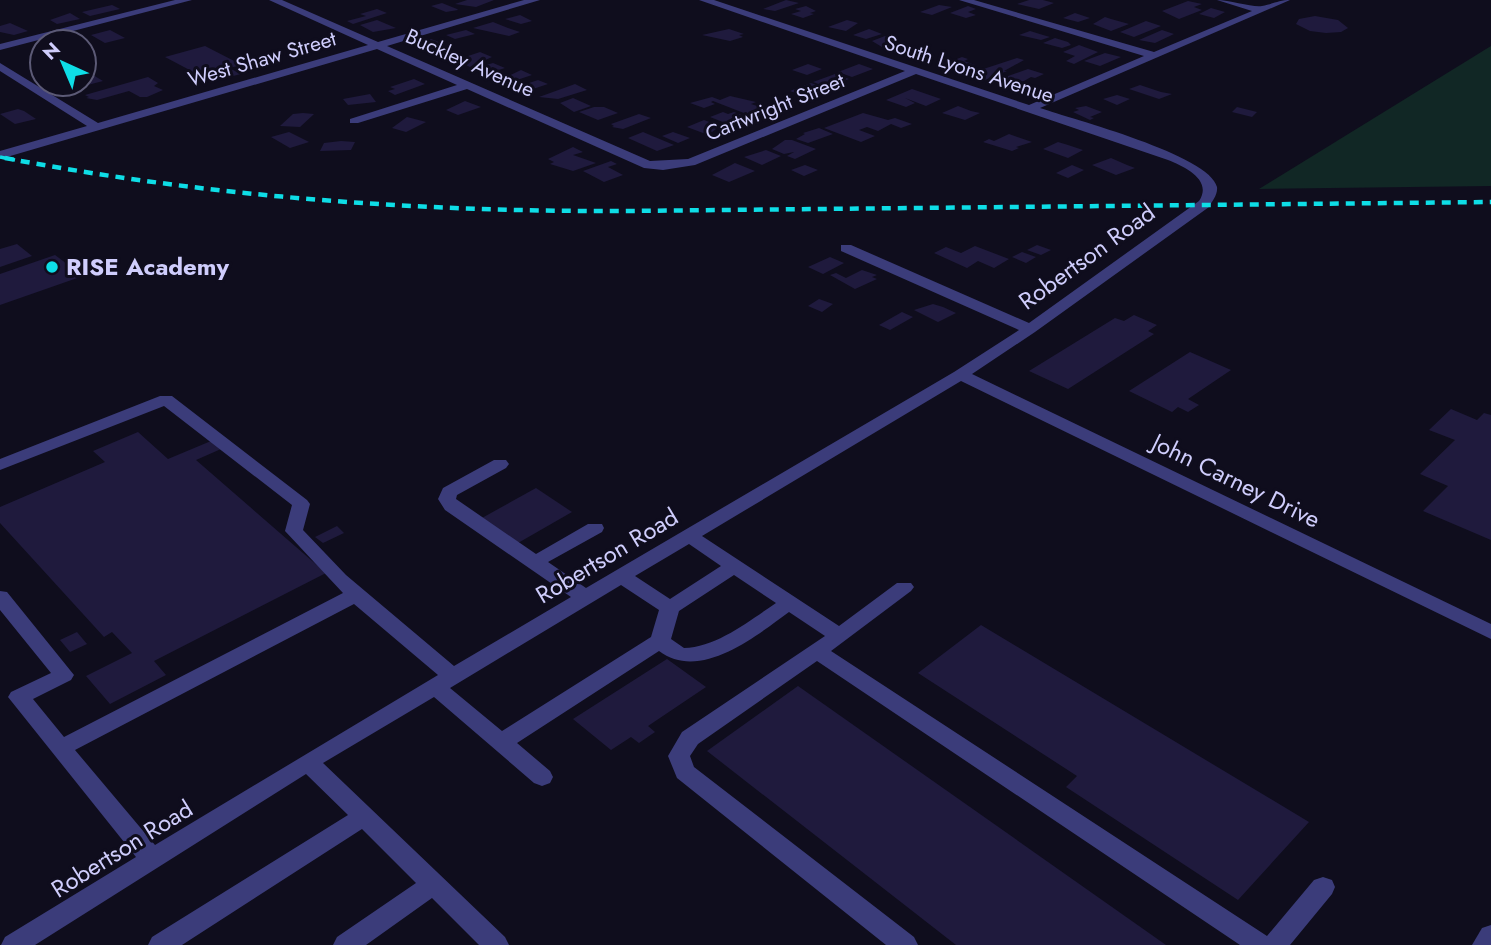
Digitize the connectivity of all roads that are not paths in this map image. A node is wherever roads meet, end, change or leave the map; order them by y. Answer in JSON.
{"nodes":[{"id":1,"x":187,"y":0,"type":"edge"},
{"id":2,"x":274,"y":0,"type":"edge"},
{"id":3,"x":535,"y":0,"type":"edge"},
{"id":4,"x":704,"y":0,"type":"edge"},
{"id":5,"x":964,"y":0,"type":"edge"},
{"id":6,"x":1222,"y":0,"type":"edge"},
{"id":7,"x":1285,"y":0,"type":"edge"},
{"id":8,"x":1261,"y":10,"type":"junction"},
{"id":9,"x":377,"y":45,"type":"junction"},
{"id":10,"x":0,"y":47,"type":"edge"},
{"id":11,"x":1156,"y":56,"type":"junction"},
{"id":12,"x":0,"y":66,"type":"edge"},
{"id":13,"x":914,"y":71,"type":"junction"},
{"id":14,"x":468,"y":85,"type":"junction"},
{"id":15,"x":1030,"y":109,"type":"junction"},
{"id":16,"x":354,"y":121,"type":"dead end"},
{"id":17,"x":97,"y":127,"type":"junction"},
{"id":18,"x":0,"y":155,"type":"edge"},
{"id":19,"x":648,"y":164,"type":"joint"},
{"id":20,"x":1211,"y":191,"type":"joint"},
{"id":21,"x":846,"y":248,"type":"dead end"},
{"id":22,"x":1030,"y":329,"type":"junction"},
{"id":23,"x":960,"y":374,"type":"junction"},
{"id":24,"x":500,"y":464,"type":"dead end"},
{"id":25,"x":0,"y":465,"type":"edge"},
{"id":26,"x":595,"y":528,"type":"dead end"},
{"id":27,"x":689,"y":536,"type":"junction"},
{"id":28,"x":535,"y":562,"type":"junction"},
{"id":29,"x":735,"y":566,"type":"junction"},
{"id":30,"x":621,"y":576,"type":"junction"},
{"id":31,"x":904,"y":587,"type":"dead end"},
{"id":32,"x":356,"y":594,"type":"junction"},
{"id":33,"x":0,"y":597,"type":"edge"},
{"id":34,"x":585,"y":597,"type":"junction"},
{"id":35,"x":789,"y":603,"type":"junction"},
{"id":36,"x":670,"y":608,"type":"junction"},
{"id":37,"x":1491,"y":632,"type":"edge"},
{"id":38,"x":839,"y":636,"type":"junction"},
{"id":39,"x":660,"y":642,"type":"junction"},
{"id":40,"x":816,"y":651,"type":"junction"},
{"id":41,"x":444,"y":681,"type":"junction"},
{"id":42,"x":501,"y":743,"type":"junction"},
{"id":43,"x":61,"y":748,"type":"junction"},
{"id":44,"x":308,"y":762,"type":"junction"},
{"id":45,"x":542,"y":777,"type":"dead end"},
{"id":46,"x":364,"y":816,"type":"junction"},
{"id":47,"x":152,"y":859,"type":"junction"},
{"id":48,"x":433,"y":884,"type":"junction"},
{"id":49,"x":1323,"y":887,"type":"dead end"},
{"id":50,"x":1491,"y":936,"type":"edge"},
{"id":51,"x":14,"y":945,"type":"edge"},
{"id":52,"x":161,"y":945,"type":"edge"},
{"id":53,"x":346,"y":945,"type":"edge"},
{"id":54,"x":496,"y":945,"type":"edge"},
{"id":55,"x":905,"y":945,"type":"edge"},
{"id":56,"x":1260,"y":945,"type":"edge"},
{"id":57,"x":1275,"y":945,"type":"edge"},
{"id":58,"x":1485,"y":945,"type":"edge"}],
"edges":[{"from":1,"to":10,"type":"street"},
{"from":2,"to":9,"type":"street","name":"Buckley Avenue"},
{"from":3,"to":9,"type":"street","name":"West Shaw Street"},
{"from":4,"to":13,"type":"street","name":"South Lyons Avenue"},
{"from":5,"to":11,"type":"street"},
{"from":6,"to":8,"type":"street"},
{"from":7,"to":8,"type":"street"},
{"from":8,"to":11,"type":"street"},
{"from":9,"to":14,"type":"street","name":"Buckley Avenue"},
{"from":9,"to":17,"type":"street","name":"West Shaw Street"},
{"from":11,"to":15,"type":"street"},
{"from":12,"to":17,"type":"street"},
{"from":13,"to":15,"type":"street","name":"South Lyons Avenue"},
{"from":13,"to":19,"type":"street","name":"Cartwright Street"},
{"from":14,"to":16,"type":"street"},
{"from":14,"to":19,"type":"street","name":"Buckley Avenue"},
{"from":15,"to":20,"type":"street","name":"South Lyons Avenue"},
{"from":17,"to":18,"type":"street","name":"West Shaw Street"},
{"from":20,"to":22,"type":"street","name":"Robertson Road"},
{"from":21,"to":22,"type":"street"},
{"from":22,"to":23,"type":"street","name":"Robertson Road"},
{"from":23,"to":27,"type":"street","name":"Robertson Road"},
{"from":23,"to":37,"type":"street","name":"John Carney Drive"},
{"from":24,"to":28,"type":"street"},
{"from":25,"to":32,"type":"street"},
{"from":26,"to":28,"type":"street"},
{"from":27,"to":29,"type":"street"},
{"from":27,"to":30,"type":"street","name":"Robertson Road"},
{"from":28,"to":34,"type":"street"},
{"from":29,"to":35,"type":"street"},
{"from":29,"to":36,"type":"street"},
{"from":30,"to":34,"type":"street","name":"Robertson Road"},
{"from":30,"to":36,"type":"street"},
{"from":31,"to":38,"type":"street"},
{"from":32,"to":41,"type":"street"},
{"from":32,"to":43,"type":"street"},
{"from":33,"to":43,"type":"street"},
{"from":34,"to":41,"type":"street","name":"Robertson Road"},
{"from":35,"to":38,"type":"street"},
{"from":35,"to":39,"type":"street"},
{"from":36,"to":39,"type":"street"},
{"from":38,"to":40,"type":"street"},
{"from":39,"to":42,"type":"street"},
{"from":40,"to":55,"type":"street"},
{"from":40,"to":56,"type":"street"},
{"from":41,"to":42,"type":"street"},
{"from":41,"to":44,"type":"street","name":"Robertson Road"},
{"from":42,"to":45,"type":"street"},
{"from":43,"to":47,"type":"street"},
{"from":44,"to":46,"type":"street"},
{"from":44,"to":47,"type":"street","name":"Robertson Road"},
{"from":46,"to":48,"type":"street"},
{"from":46,"to":52,"type":"street"},
{"from":47,"to":51,"type":"street","name":"Robertson Road"},
{"from":48,"to":53,"type":"street"},
{"from":48,"to":54,"type":"street"},
{"from":49,"to":57,"type":"street"},
{"from":50,"to":58,"type":"street"}]}
